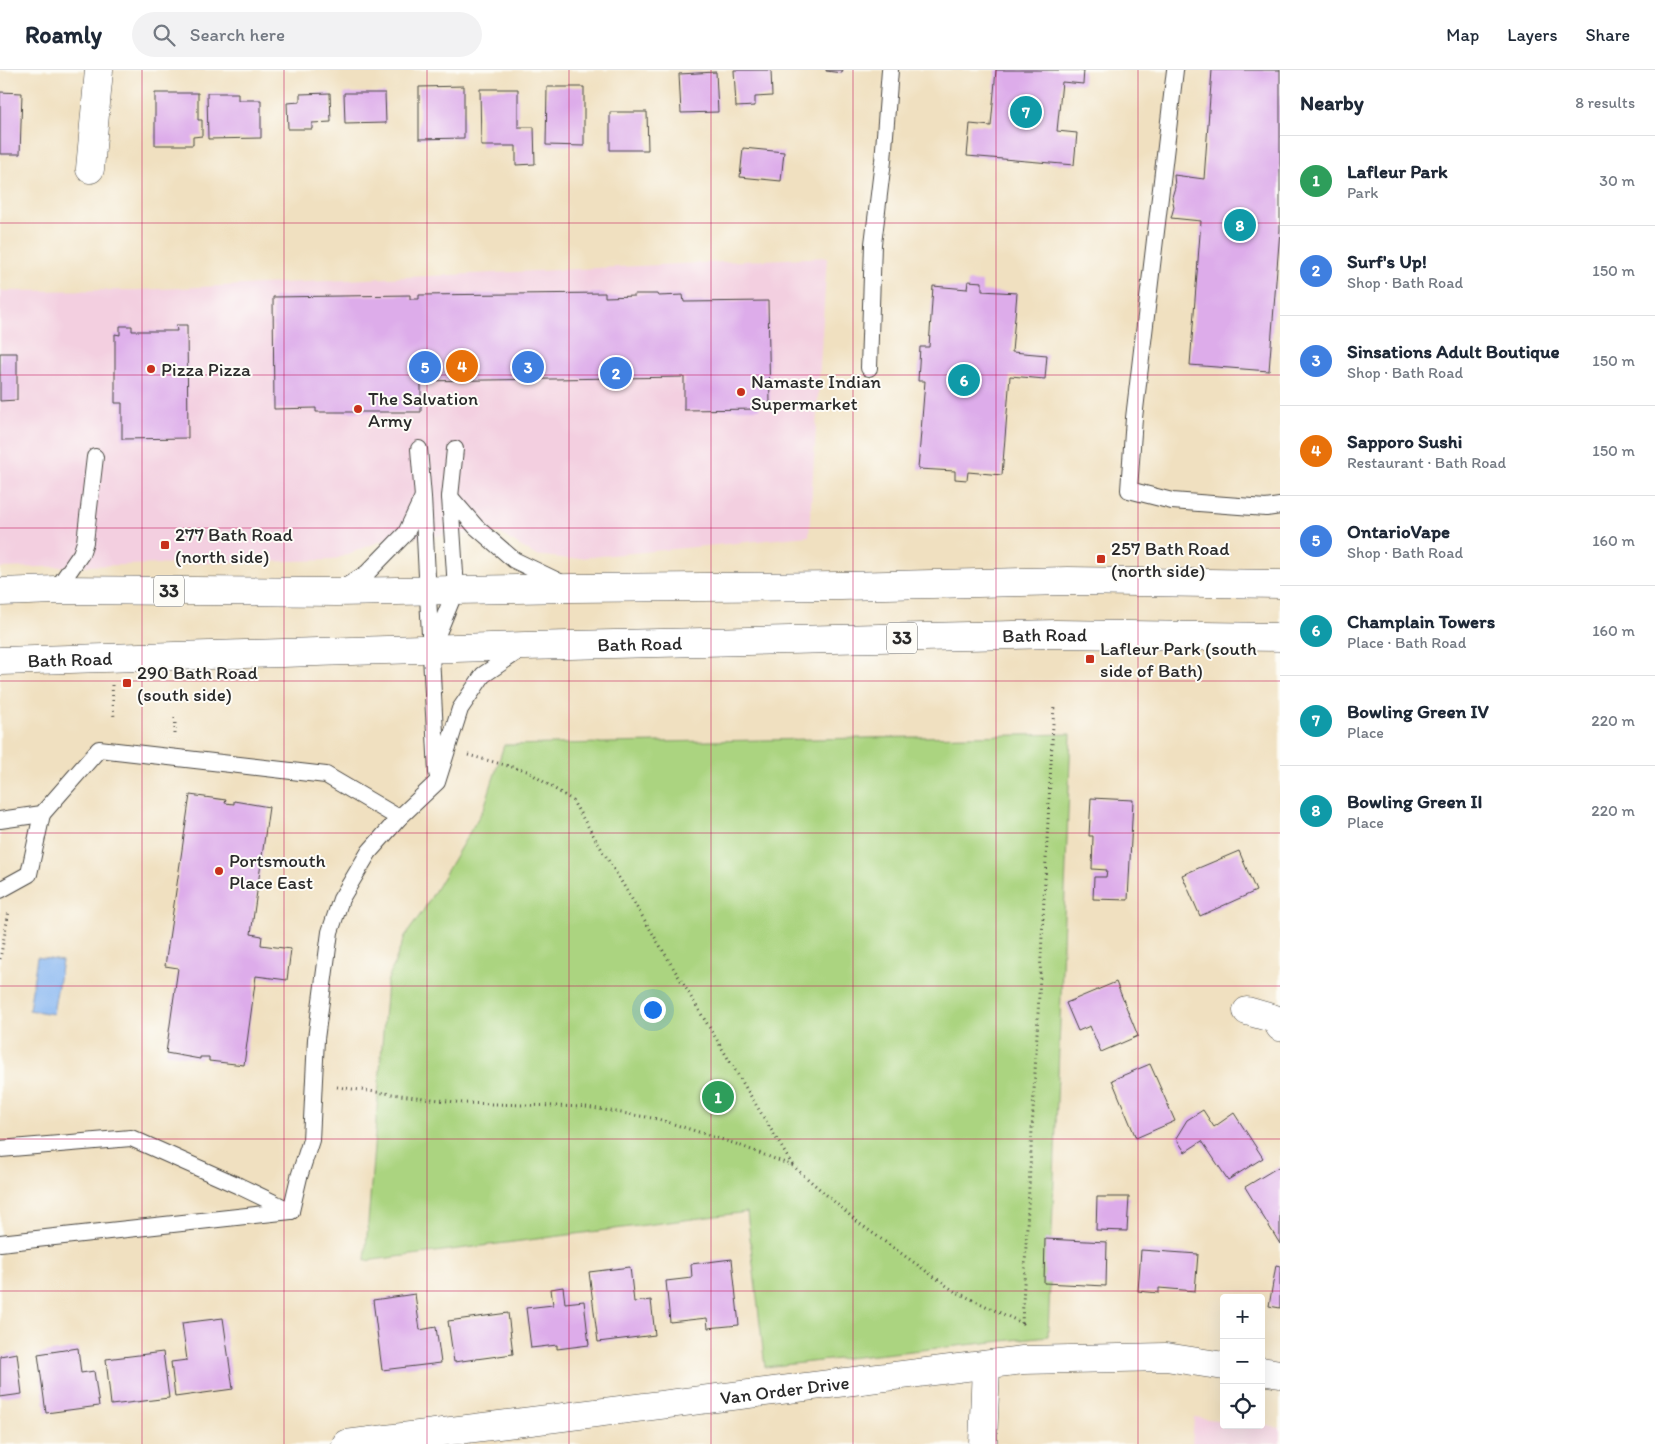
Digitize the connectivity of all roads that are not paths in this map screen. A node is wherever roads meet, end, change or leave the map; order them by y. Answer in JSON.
{"nodes":[{"id":1,"x":99,"y":70,"type":"edge"},
{"id":2,"x":890,"y":70,"type":"edge"},
{"id":3,"x":1176,"y":70,"type":"edge"},
{"id":4,"x":90,"y":169,"type":"dead end"},
{"id":5,"x":869,"y":368,"type":"dead end"},
{"id":6,"x":419,"y":449,"type":"dead end"},
{"id":7,"x":455,"y":449,"type":"dead end"},
{"id":8,"x":95,"y":457,"type":"dead end"},
{"id":9,"x":423,"y":497,"type":"junction"},
{"id":10,"x":450,"y":497,"type":"junction"},
{"id":11,"x":1280,"y":506,"type":"edge"},
{"id":12,"x":1280,"y":584,"type":"edge"},
{"id":13,"x":571,"y":588,"type":"junction"},
{"id":14,"x":456,"y":589,"type":"junction"},
{"id":15,"x":56,"y":590,"type":"junction"},
{"id":16,"x":427,"y":590,"type":"junction"},
{"id":17,"x":0,"y":592,"type":"edge"},
{"id":18,"x":337,"y":592,"type":"junction"},
{"id":19,"x":1280,"y":637,"type":"edge"},
{"id":20,"x":525,"y":646,"type":"junction"},
{"id":21,"x":431,"y":649,"type":"junction"},
{"id":22,"x":0,"y":661,"type":"edge"},
{"id":23,"x":437,"y":782,"type":"junction"},
{"id":24,"x":42,"y":814,"type":"junction"},
{"id":25,"x":399,"y":818,"type":"junction"},
{"id":26,"x":0,"y":820,"type":"edge"},
{"id":27,"x":0,"y":890,"type":"edge"},
{"id":28,"x":1247,"y":1011,"type":"dead end"},
{"id":29,"x":1280,"y":1027,"type":"edge"},
{"id":30,"x":0,"y":1149,"type":"edge"},
{"id":31,"x":291,"y":1211,"type":"junction"},
{"id":32,"x":0,"y":1242,"type":"edge"},
{"id":33,"x":986,"y":1365,"type":"junction"},
{"id":34,"x":1220,"y":1365,"type":"edge"},
{"id":35,"x":1265,"y":1372,"type":"edge"},
{"id":36,"x":1280,"y":1374,"type":"edge"},
{"id":37,"x":346,"y":1444,"type":"edge"},
{"id":38,"x":983,"y":1444,"type":"edge"}],
"edges":[{"from":1,"to":4,"type":"main road"},
{"from":2,"to":5,"type":"lane"},
{"from":3,"to":11,"type":"lane"},
{"from":6,"to":9,"type":"lane"},
{"from":7,"to":10,"type":"lane"},
{"from":8,"to":15,"type":"lane"},
{"from":9,"to":16,"type":"lane"},
{"from":9,"to":18,"type":"lane"},
{"from":10,"to":13,"type":"lane"},
{"from":10,"to":14,"type":"lane"},
{"from":12,"to":13,"type":"main road","number":"33"},
{"from":13,"to":14,"type":"main road","number":"33"},
{"from":14,"to":16,"type":"main road","number":"33"},
{"from":14,"to":21,"type":"lane"},
{"from":15,"to":17,"type":"main road","number":"33"},
{"from":15,"to":18,"type":"main road","number":"33"},
{"from":16,"to":18,"type":"main road","number":"33"},
{"from":16,"to":21,"type":"lane"},
{"from":19,"to":20,"type":"main road","name":"Bath Road","number":"33"},
{"from":20,"to":21,"type":"main road","name":"Bath Road","number":"33"},
{"from":20,"to":23,"type":"lane"},
{"from":21,"to":22,"type":"main road","name":"Bath Road","number":"33"},
{"from":21,"to":23,"type":"lane"},
{"from":23,"to":25,"type":"lane"},
{"from":24,"to":25,"type":"lane"},
{"from":24,"to":26,"type":"lane"},
{"from":24,"to":27,"type":"lane"},
{"from":25,"to":31,"type":"lane"},
{"from":28,"to":29,"type":"main road"},
{"from":30,"to":31,"type":"lane"},
{"from":31,"to":32,"type":"lane"},
{"from":33,"to":34,"type":"main road","name":"Van Order Drive"},
{"from":33,"to":37,"type":"main road","name":"Van Order Drive"},
{"from":33,"to":38,"type":"main road"},
{"from":35,"to":36,"type":"main road"}]}
